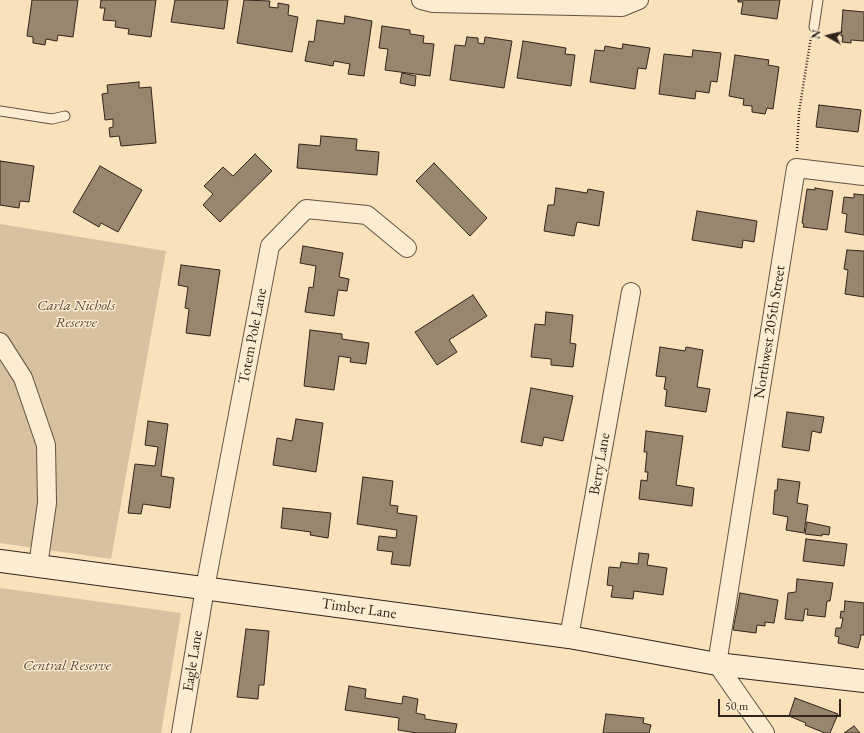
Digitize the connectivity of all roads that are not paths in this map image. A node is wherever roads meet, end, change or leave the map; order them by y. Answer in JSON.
{"nodes":[{"id":1,"x":421,"y":0,"type":"edge"},
{"id":2,"x":639,"y":0,"type":"edge"},
{"id":3,"x":818,"y":0,"type":"edge"},
{"id":4,"x":814,"y":27,"type":"road end"},
{"id":5,"x":0,"y":111,"type":"edge"},
{"id":6,"x":65,"y":116,"type":"dead end"},
{"id":7,"x":864,"y":176,"type":"edge"},
{"id":8,"x":407,"y":248,"type":"dead end"},
{"id":9,"x":631,"y":292,"type":"dead end"},
{"id":10,"x":0,"y":342,"type":"edge"},
{"id":11,"x":0,"y":561,"type":"edge"},
{"id":12,"x":38,"y":566,"type":"junction"},
{"id":13,"x":205,"y":588,"type":"junction"},
{"id":14,"x":569,"y":637,"type":"junction"},
{"id":15,"x":717,"y":664,"type":"junction"},
{"id":16,"x":864,"y":681,"type":"edge"},
{"id":17,"x":181,"y":733,"type":"edge"},
{"id":18,"x":765,"y":733,"type":"edge"}],
"edges":[{"from":1,"to":2,"type":"street"},
{"from":3,"to":4,"type":"lane"},
{"from":5,"to":6,"type":"lane"},
{"from":7,"to":15,"type":"street","name":"Northwest 205th Street"},
{"from":8,"to":13,"type":"street","name":"Totem Pole Lane"},
{"from":9,"to":14,"type":"street","name":"Berry Lane"},
{"from":10,"to":12,"type":"street"},
{"from":11,"to":12,"type":"street","name":"Timber Lane"},
{"from":12,"to":13,"type":"street","name":"Timber Lane"},
{"from":13,"to":14,"type":"street","name":"Timber Lane"},
{"from":13,"to":17,"type":"street","name":"Eagle Lane"},
{"from":14,"to":15,"type":"street","name":"Timber Lane"},
{"from":15,"to":16,"type":"street","name":"Timber Lane"},
{"from":15,"to":18,"type":"street"}]}
